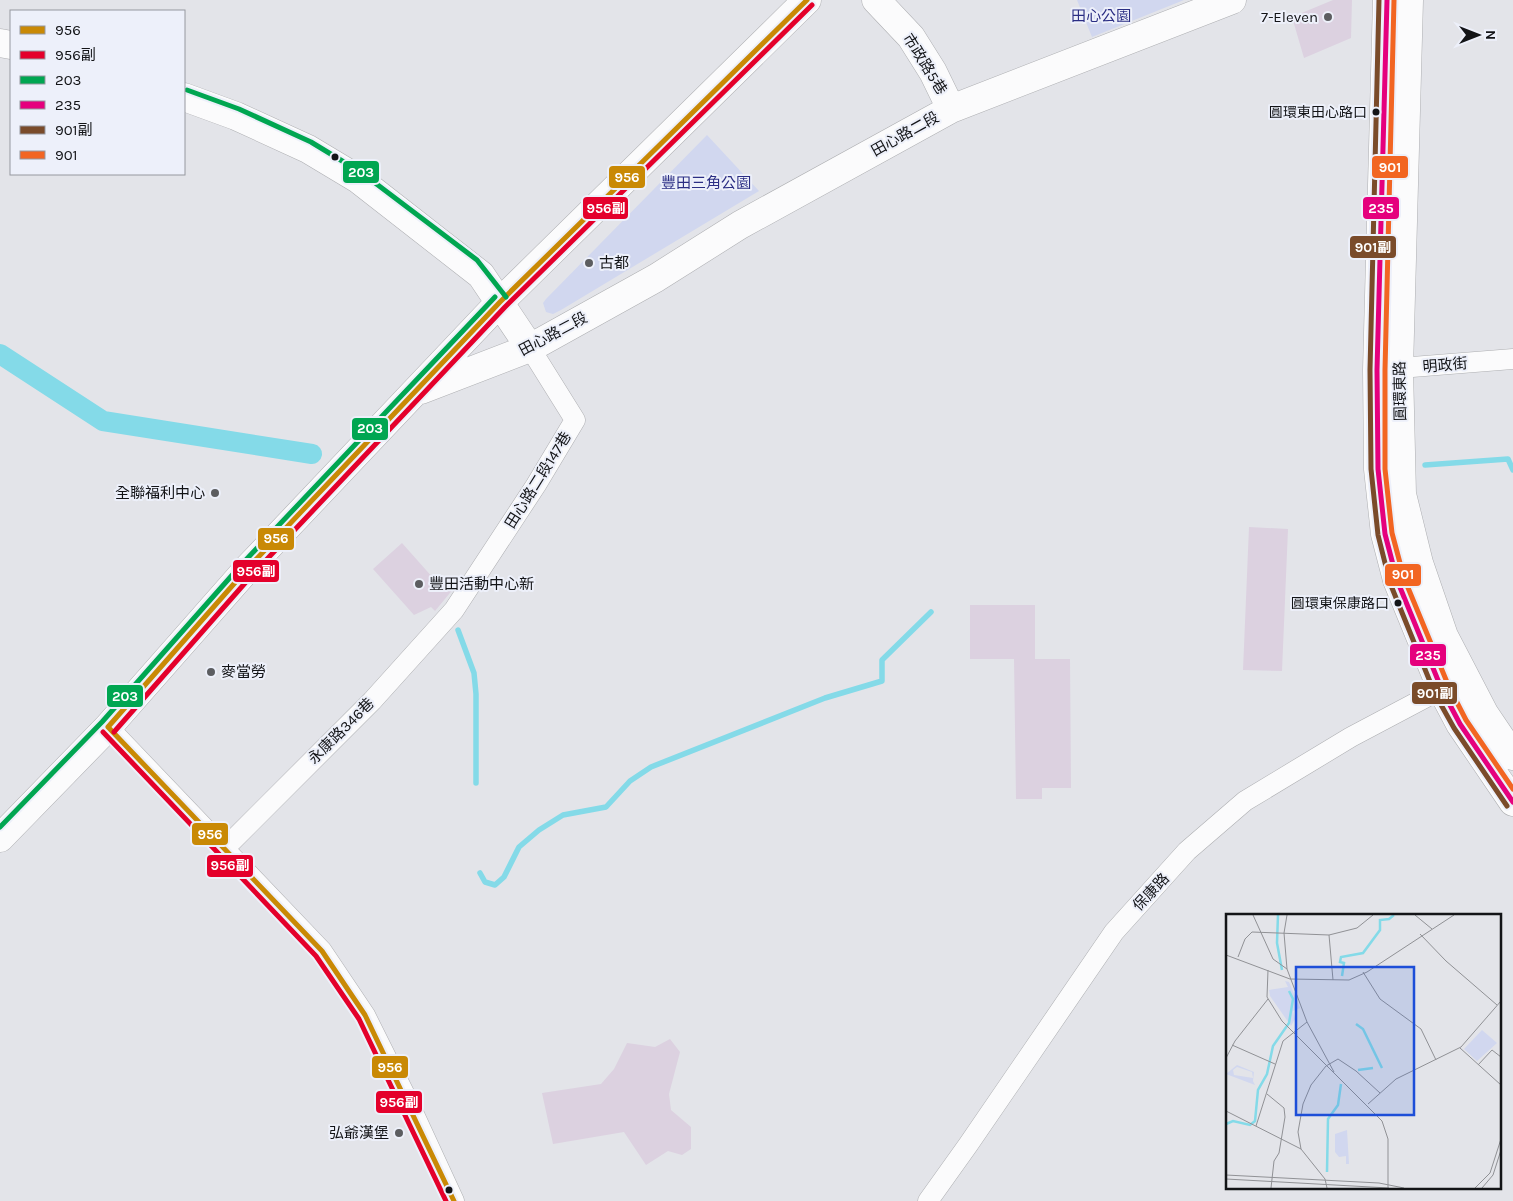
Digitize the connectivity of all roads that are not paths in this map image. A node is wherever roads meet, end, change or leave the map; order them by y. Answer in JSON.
{"nodes":[{"id":1,"x":807,"y":0,"type":"edge"},
{"id":2,"x":876,"y":0,"type":"edge"},
{"id":3,"x":1232,"y":0,"type":"edge"},
{"id":4,"x":1386,"y":0,"type":"edge"},
{"id":5,"x":1409,"y":0,"type":"edge"},
{"id":6,"x":185,"y":97,"type":"edge"},
{"id":7,"x":951,"y":109,"type":"junction"},
{"id":8,"x":500,"y":302,"type":"junction"},
{"id":9,"x":530,"y":348,"type":"junction"},
{"id":10,"x":1513,"y":359,"type":"edge"},
{"id":11,"x":1388,"y":369,"type":"junction"},
{"id":12,"x":415,"y":392,"type":"junction"},
{"id":13,"x":454,"y":610,"type":"joint"},
{"id":14,"x":1453,"y":683,"type":"junction"},
{"id":15,"x":108,"y":727,"type":"junction"},
{"id":16,"x":1513,"y":756,"type":"edge"},
{"id":17,"x":1513,"y":802,"type":"edge"},
{"id":18,"x":0,"y":838,"type":"edge"},
{"id":19,"x":224,"y":849,"type":"junction"},
{"id":20,"x":454,"y":1201,"type":"edge"},
{"id":21,"x":928,"y":1201,"type":"edge"}],
"edges":[{"from":1,"to":8,"type":"street"},
{"from":2,"to":7,"type":"street","name":"市政路5巷"},
{"from":3,"to":7,"type":"street","name":"田心路二段"},
{"from":4,"to":11,"type":"street","name":"圓環東路"},
{"from":5,"to":11,"type":"street","name":"圓環東路"},
{"from":6,"to":8,"type":"street"},
{"from":7,"to":9,"type":"street","name":"田心路二段"},
{"from":8,"to":9,"type":"street"},
{"from":8,"to":12,"type":"street"},
{"from":9,"to":12,"type":"street","name":"田心路二段"},
{"from":9,"to":13,"type":"street","name":"田心路二段147巷"},
{"from":10,"to":11,"type":"street","name":"明政街"},
{"from":11,"to":14,"type":"street","name":"圓環東路"},
{"from":12,"to":15,"type":"street","name":"田心路二段"},
{"from":13,"to":19,"type":"street","name":"永康路346巷"},
{"from":14,"to":16,"type":"street","name":"圓環東路"},
{"from":14,"to":17,"type":"street","name":"圓環東路"},
{"from":14,"to":21,"type":"street","name":"保康路"},
{"from":15,"to":18,"type":"street","name":"田心路二段"},
{"from":15,"to":19,"type":"street"},
{"from":19,"to":20,"type":"street"}]}
